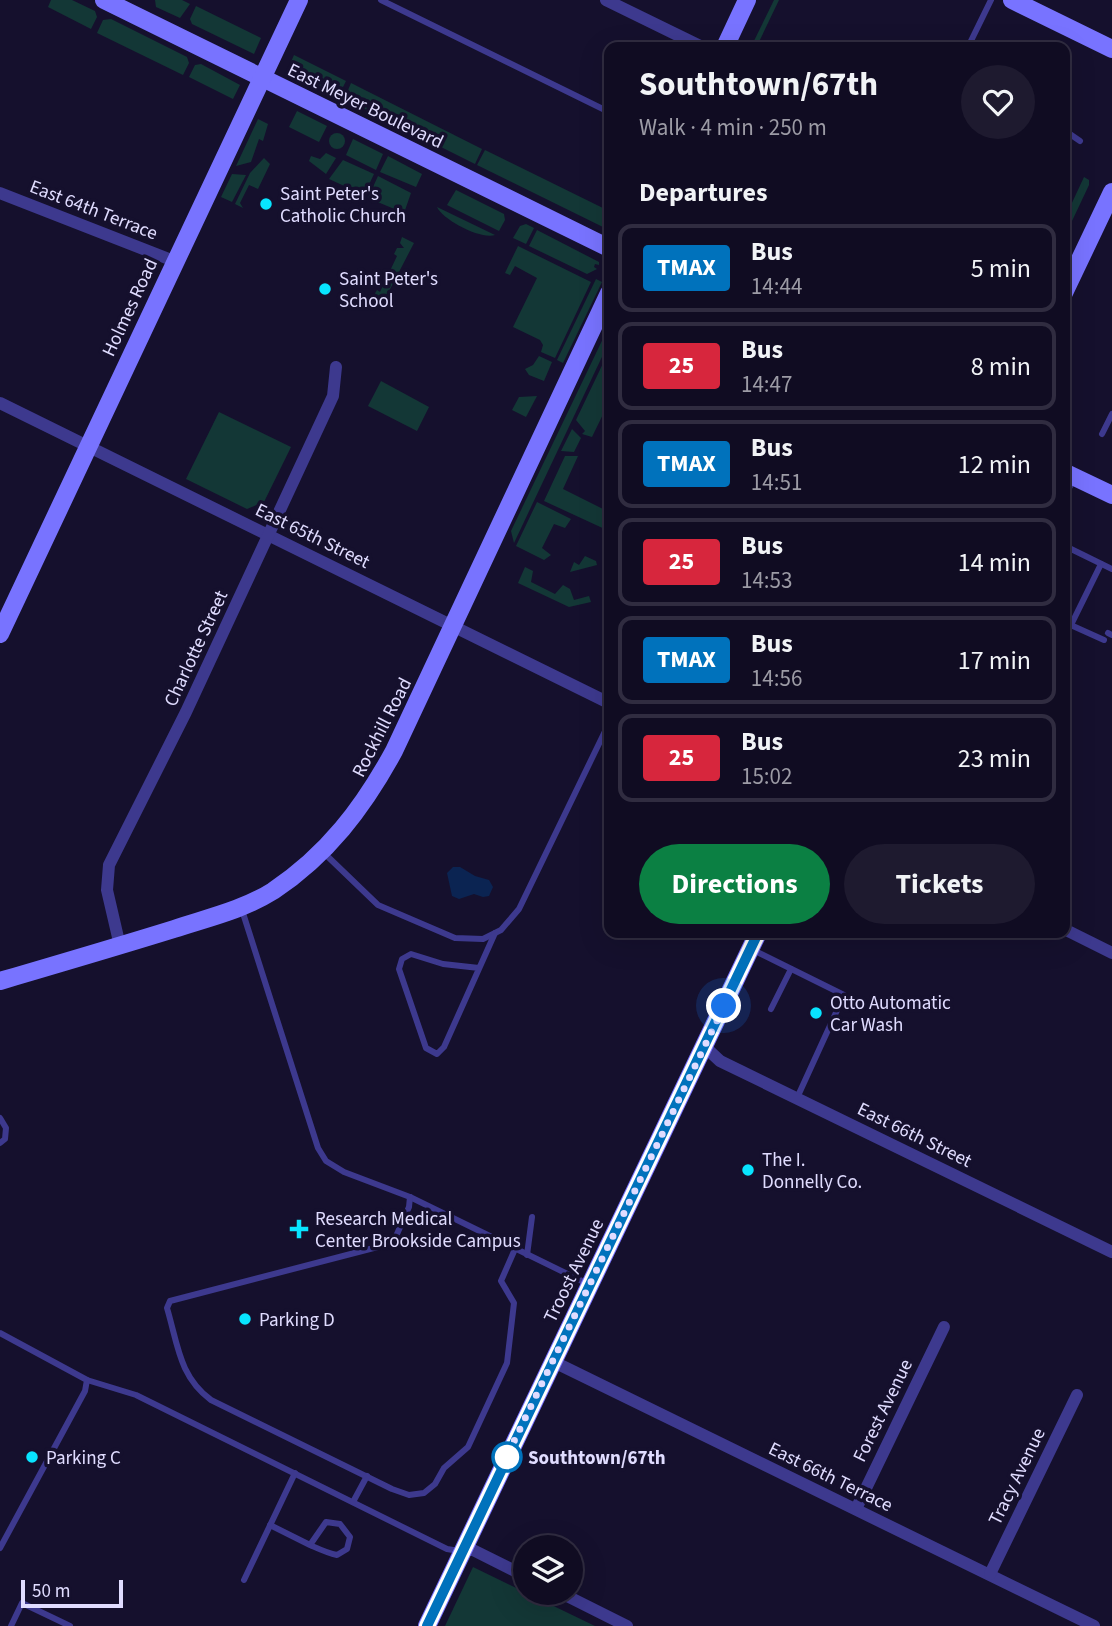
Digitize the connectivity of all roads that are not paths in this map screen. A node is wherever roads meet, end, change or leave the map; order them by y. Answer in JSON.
{"nodes":[{"id":1,"x":104,"y":0,"type":"edge"},
{"id":2,"x":299,"y":0,"type":"edge"},
{"id":3,"x":381,"y":0,"type":"edge"},
{"id":4,"x":606,"y":0,"type":"edge"},
{"id":5,"x":747,"y":0,"type":"edge"},
{"id":6,"x":991,"y":0,"type":"edge"},
{"id":7,"x":1012,"y":0,"type":"edge"},
{"id":8,"x":692,"y":42,"type":"edge"},
{"id":9,"x":727,"y":42,"type":"edge"},
{"id":10,"x":970,"y":42,"type":"edge"},
{"id":11,"x":1112,"y":49,"type":"edge"},
{"id":12,"x":263,"y":78,"type":"junction"},
{"id":13,"x":604,"y":110,"type":"edge"},
{"id":14,"x":1070,"y":135,"type":"edge"},
{"id":15,"x":1080,"y":141,"type":"dead end"},
{"id":16,"x":1112,"y":192,"type":"edge"},
{"id":17,"x":0,"y":193,"type":"edge"},
{"id":18,"x":604,"y":246,"type":"edge"},
{"id":19,"x":174,"y":261,"type":"junction"},
{"id":20,"x":1070,"y":280,"type":"edge"},
{"id":21,"x":604,"y":304,"type":"edge"},
{"id":22,"x":337,"y":368,"type":"dead end"},
{"id":23,"x":0,"y":403,"type":"edge"},
{"id":24,"x":1112,"y":414,"type":"edge"},
{"id":25,"x":1102,"y":434,"type":"dead end"},
{"id":26,"x":89,"y":447,"type":"junction"},
{"id":27,"x":1070,"y":475,"type":"edge"},
{"id":28,"x":1112,"y":495,"type":"edge"},
{"id":29,"x":269,"y":535,"type":"junction"},
{"id":30,"x":1070,"y":548,"type":"edge"},
{"id":31,"x":1101,"y":564,"type":"junction"},
{"id":32,"x":1112,"y":569,"type":"edge"},
{"id":33,"x":6,"y":606,"type":"edge"},
{"id":34,"x":1070,"y":619,"type":"edge"},
{"id":35,"x":1070,"y":624,"type":"edge"},
{"id":36,"x":454,"y":626,"type":"junction"},
{"id":37,"x":0,"y":634,"type":"edge"},
{"id":38,"x":1104,"y":640,"type":"dead end"},
{"id":39,"x":604,"y":701,"type":"edge"},
{"id":40,"x":604,"y":733,"type":"edge"},
{"id":41,"x":323,"y":852,"type":"junction"},
{"id":42,"x":241,"y":908,"type":"junction"},
{"id":43,"x":1070,"y":932,"type":"edge"},
{"id":44,"x":495,"y":933,"type":"junction"},
{"id":45,"x":755,"y":941,"type":"edge"},
{"id":46,"x":120,"y":946,"type":"junction"},
{"id":47,"x":1112,"y":953,"type":"edge"},
{"id":48,"x":479,"y":968,"type":"junction"},
{"id":49,"x":791,"y":969,"type":"junction"},
{"id":50,"x":0,"y":981,"type":"edge"},
{"id":51,"x":771,"y":1009,"type":"dead end"},
{"id":52,"x":704,"y":1046,"type":"junction"},
{"id":53,"x":797,"y":1098,"type":"junction"},
{"id":54,"x":0,"y":1118,"type":"edge"},
{"id":55,"x":0,"y":1143,"type":"edge"},
{"id":56,"x":410,"y":1197,"type":"junction"},
{"id":57,"x":532,"y":1217,"type":"dead end"},
{"id":58,"x":515,"y":1249,"type":"junction"},
{"id":59,"x":1112,"y":1252,"type":"edge"},
{"id":60,"x":527,"y":1255,"type":"junction"},
{"id":61,"x":589,"y":1285,"type":"junction"},
{"id":62,"x":944,"y":1327,"type":"dead end"},
{"id":63,"x":0,"y":1333,"type":"edge"},
{"id":64,"x":552,"y":1361,"type":"junction"},
{"id":65,"x":87,"y":1380,"type":"junction"},
{"id":66,"x":1077,"y":1395,"type":"dead end"},
{"id":67,"x":295,"y":1473,"type":"junction"},
{"id":68,"x":367,"y":1476,"type":"junction"},
{"id":69,"x":353,"y":1502,"type":"junction"},
{"id":70,"x":856,"y":1509,"type":"junction"},
{"id":71,"x":270,"y":1525,"type":"junction"},
{"id":72,"x":310,"y":1545,"type":"junction"},
{"id":73,"x":0,"y":1548,"type":"edge"},
{"id":74,"x":463,"y":1550,"type":"junction"},
{"id":75,"x":513,"y":1570,"type":"edge"},
{"id":76,"x":990,"y":1574,"type":"junction"},
{"id":77,"x":244,"y":1580,"type":"dead end"},
{"id":78,"x":583,"y":1604,"type":"edge"},
{"id":79,"x":11,"y":1626,"type":"edge"},
{"id":80,"x":70,"y":1626,"type":"edge"},
{"id":81,"x":427,"y":1626,"type":"edge"},
{"id":82,"x":627,"y":1626,"type":"edge"},
{"id":83,"x":1094,"y":1626,"type":"edge"}],
"edges":[{"from":1,"to":12,"type":"main road","name":"East Meyer Boulevard"},
{"from":2,"to":12,"type":"main road","name":"Holmes Road"},
{"from":3,"to":13,"type":"lane"},
{"from":4,"to":8,"type":"street"},
{"from":5,"to":9,"type":"main road"},
{"from":6,"to":10,"type":"lane"},
{"from":7,"to":11,"type":"main road"},
{"from":12,"to":18,"type":"main road","name":"East Meyer Boulevard"},
{"from":12,"to":19,"type":"main road","name":"Holmes Road"},
{"from":14,"to":15,"type":"lane"},
{"from":16,"to":20,"type":"main road"},
{"from":17,"to":19,"type":"street","name":"East 64th Terrace"},
{"from":19,"to":26,"type":"main road","name":"Holmes Road"},
{"from":21,"to":36,"type":"main road","name":"Rockhill Road"},
{"from":22,"to":29,"type":"street","name":"Charlotte Street"},
{"from":23,"to":26,"type":"street","name":"East 65th Street"},
{"from":24,"to":25,"type":"lane"},
{"from":26,"to":29,"type":"street","name":"East 65th Street"},
{"from":26,"to":33,"type":"main road","name":"Holmes Road"},
{"from":27,"to":28,"type":"main road"},
{"from":29,"to":36,"type":"street","name":"East 65th Street"},
{"from":29,"to":46,"type":"street","name":"Charlotte Street"},
{"from":30,"to":31,"type":"lane"},
{"from":31,"to":32,"type":"lane"},
{"from":31,"to":34,"type":"lane"},
{"from":33,"to":37,"type":"main road","name":"Holmes Road"},
{"from":35,"to":38,"type":"lane"},
{"from":36,"to":39,"type":"street","name":"East 65th Street"},
{"from":36,"to":41,"type":"main road","name":"Rockhill Road"},
{"from":40,"to":44,"type":"lane"},
{"from":41,"to":42,"type":"main road","name":"Rockhill Road"},
{"from":41,"to":44,"type":"lane"},
{"from":42,"to":46,"type":"main road","name":"Rockhill Road"},
{"from":42,"to":56,"type":"lane"},
{"from":43,"to":47,"type":"street"},
{"from":44,"to":48,"type":"lane"},
{"from":45,"to":49,"type":"lane"},
{"from":45,"to":52,"type":"main road","name":"Troost Avenue"},
{"from":46,"to":50,"type":"main road","name":"Rockhill Road"},
{"from":48,"to":48,"type":"lane"},
{"from":49,"to":51,"type":"lane"},
{"from":49,"to":53,"type":"lane"},
{"from":52,"to":53,"type":"street","name":"East 66th Street"},
{"from":52,"to":61,"type":"main road","name":"Troost Avenue"},
{"from":53,"to":59,"type":"street","name":"East 66th Street"},
{"from":54,"to":55,"type":"lane"},
{"from":56,"to":58,"type":"lane"},
{"from":56,"to":68,"type":"lane"},
{"from":57,"to":60,"type":"lane"},
{"from":58,"to":60,"type":"lane"},
{"from":58,"to":68,"type":"lane"},
{"from":60,"to":61,"type":"lane"},
{"from":61,"to":64,"type":"main road","name":"Troost Avenue"},
{"from":62,"to":70,"type":"street","name":"Forest Avenue"},
{"from":63,"to":65,"type":"lane"},
{"from":64,"to":70,"type":"street","name":"East 66th Terrace"},
{"from":64,"to":74,"type":"main road","name":"Troost Avenue"},
{"from":65,"to":67,"type":"lane"},
{"from":65,"to":73,"type":"lane"},
{"from":66,"to":76,"type":"street","name":"Tracy Avenue"},
{"from":67,"to":69,"type":"lane"},
{"from":67,"to":71,"type":"lane"},
{"from":68,"to":69,"type":"lane"},
{"from":69,"to":74,"type":"lane"},
{"from":70,"to":76,"type":"street","name":"East 66th Terrace"},
{"from":71,"to":72,"type":"lane"},
{"from":71,"to":77,"type":"lane"},
{"from":72,"to":72,"type":"lane"},
{"from":74,"to":75,"type":"street"},
{"from":74,"to":81,"type":"main road","name":"Troost Avenue"},
{"from":76,"to":83,"type":"street","name":"East 66th Terrace"},
{"from":78,"to":82,"type":"street"},
{"from":79,"to":80,"type":"lane"}]}
